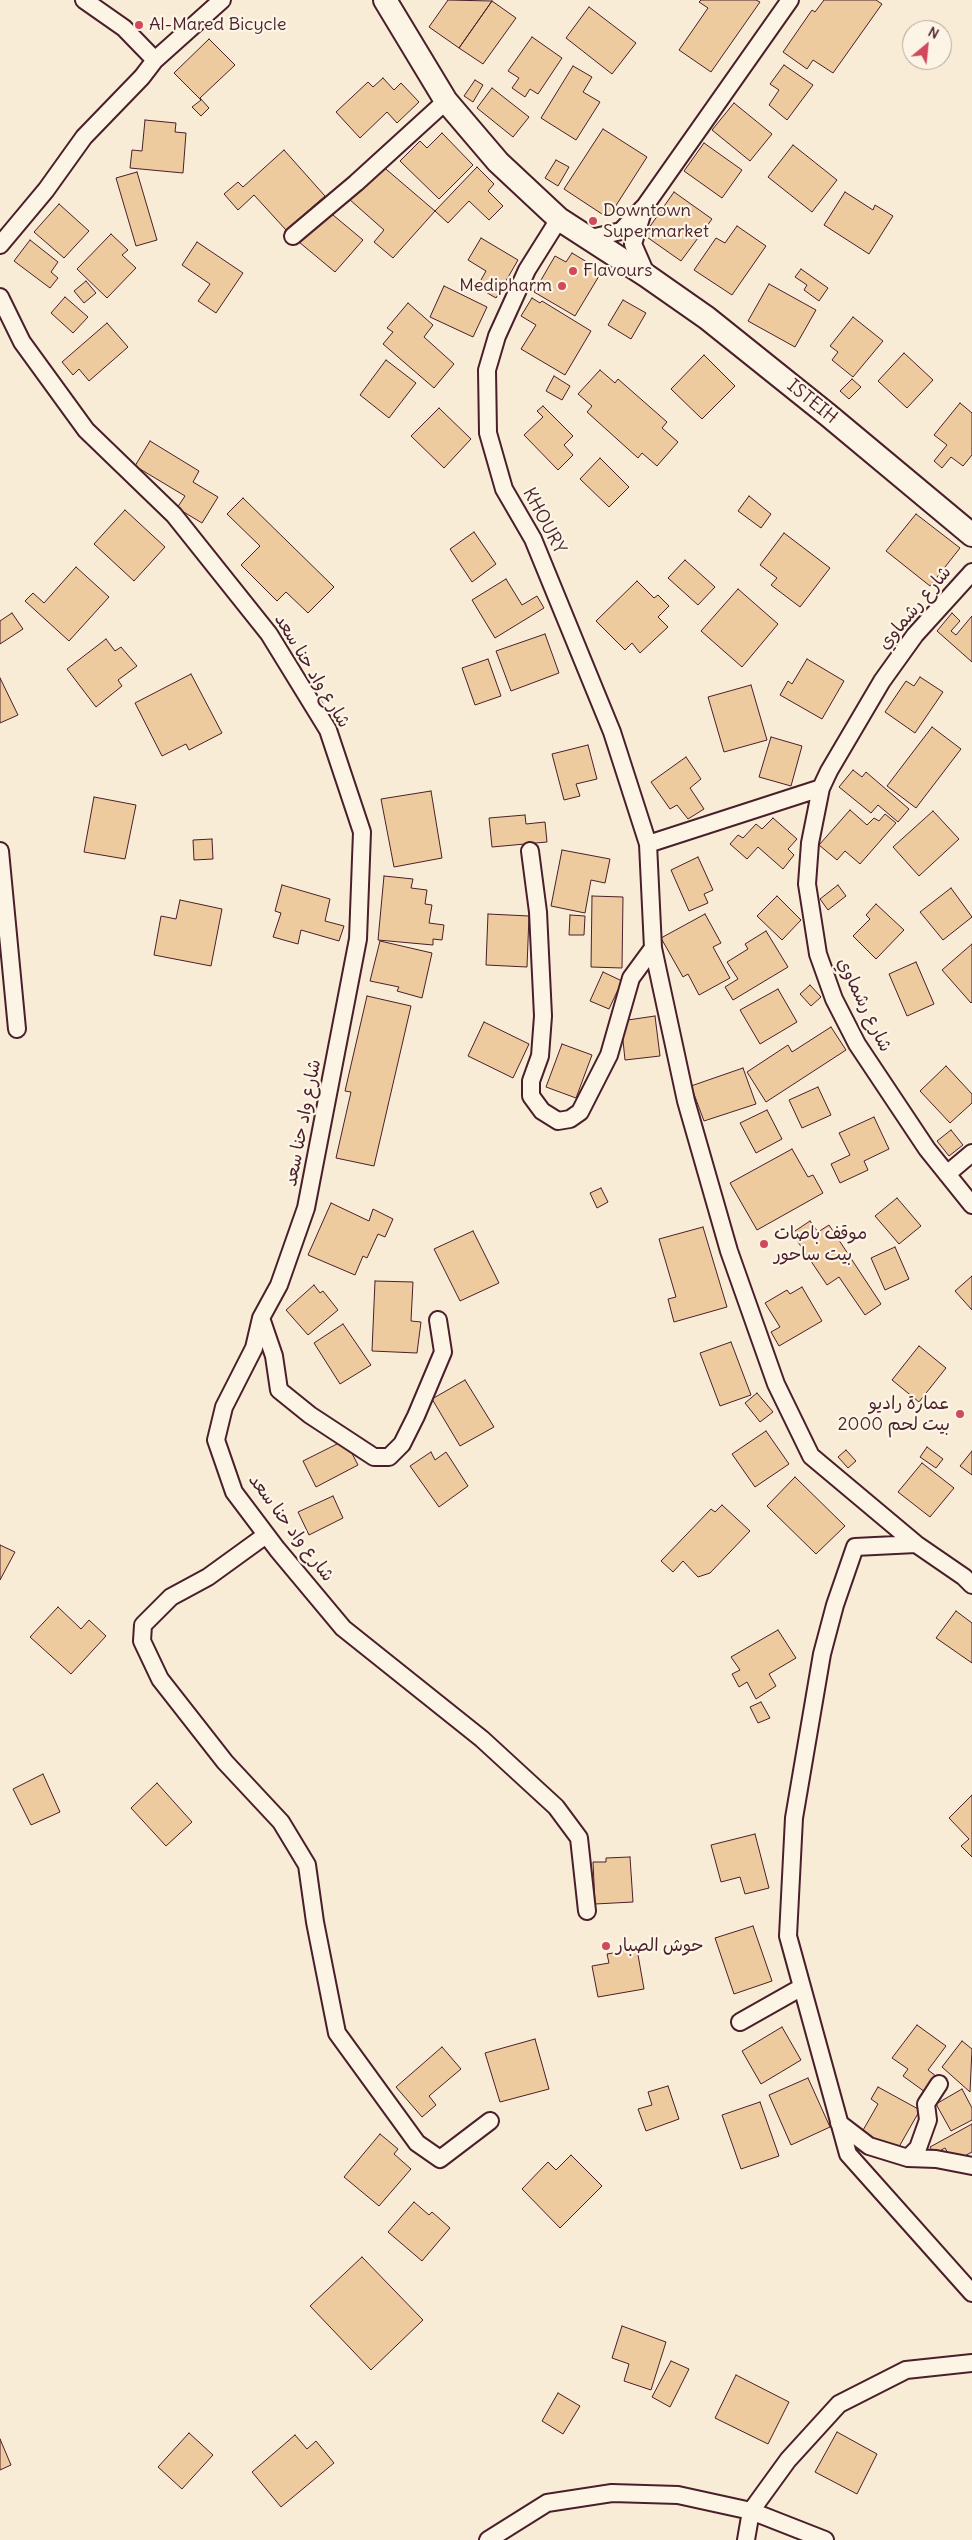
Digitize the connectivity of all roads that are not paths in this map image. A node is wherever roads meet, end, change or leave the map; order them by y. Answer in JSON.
{"nodes":[{"id":1,"x":84,"y":0,"type":"edge"},
{"id":2,"x":222,"y":0,"type":"edge"},
{"id":3,"x":385,"y":0,"type":"edge"},
{"id":4,"x":790,"y":0,"type":"edge"},
{"id":5,"x":155,"y":60,"type":"junction"},
{"id":6,"x":446,"y":101,"type":"junction"},
{"id":7,"x":645,"y":206,"type":"junction"},
{"id":8,"x":559,"y":219,"type":"junction"},
{"id":9,"x":293,"y":236,"type":"dead end"},
{"id":10,"x":587,"y":239,"type":"junction"},
{"id":11,"x":0,"y":245,"type":"edge"},
{"id":12,"x":647,"y":276,"type":"junction"},
{"id":13,"x":0,"y":297,"type":"edge"},
{"id":14,"x":972,"y":535,"type":"edge"},
{"id":15,"x":972,"y":572,"type":"edge"},
{"id":16,"x":822,"y":788,"type":"junction"},
{"id":17,"x":648,"y":844,"type":"junction"},
{"id":18,"x":530,"y":851,"type":"dead end"},
{"id":19,"x":0,"y":852,"type":"edge"},
{"id":20,"x":653,"y":948,"type":"junction"},
{"id":21,"x":17,"y":1029,"type":"dead end"},
{"id":22,"x":972,"y":1153,"type":"edge"},
{"id":23,"x":947,"y":1174,"type":"junction"},
{"id":24,"x":972,"y":1205,"type":"edge"},
{"id":25,"x":261,"y":1318,"type":"junction"},
{"id":26,"x":438,"y":1320,"type":"dead end"},
{"id":27,"x":266,"y":1535,"type":"junction"},
{"id":28,"x":916,"y":1544,"type":"junction"},
{"id":29,"x":969,"y":1578,"type":"edge"},
{"id":30,"x":587,"y":1911,"type":"dead end"},
{"id":31,"x":802,"y":1987,"type":"junction"},
{"id":32,"x":740,"y":2022,"type":"dead end"},
{"id":33,"x":939,"y":2084,"type":"dead end"},
{"id":34,"x":490,"y":2121,"type":"dead end"},
{"id":35,"x":839,"y":2123,"type":"junction"},
{"id":36,"x":908,"y":2158,"type":"junction"},
{"id":37,"x":972,"y":2166,"type":"edge"},
{"id":38,"x":972,"y":2293,"type":"edge"},
{"id":39,"x":972,"y":2364,"type":"edge"},
{"id":40,"x":752,"y":2511,"type":"junction"},
{"id":41,"x":488,"y":2540,"type":"edge"},
{"id":42,"x":746,"y":2540,"type":"edge"},
{"id":43,"x":825,"y":2540,"type":"edge"}],
"edges":[{"from":1,"to":5,"type":"street"},
{"from":2,"to":5,"type":"street"},
{"from":3,"to":6,"type":"street","name":"ISTEIH"},
{"from":4,"to":7,"type":"street"},
{"from":5,"to":11,"type":"street"},
{"from":6,"to":8,"type":"street","name":"ISTEIH"},
{"from":6,"to":9,"type":"street"},
{"from":7,"to":10,"type":"street"},
{"from":7,"to":12,"type":"street"},
{"from":8,"to":10,"type":"street","name":"ISTEIH"},
{"from":8,"to":17,"type":"street","name":"KHOURY"},
{"from":10,"to":12,"type":"street","name":"ISTEIH"},
{"from":12,"to":14,"type":"street","name":"ISTEIH"},
{"from":13,"to":25,"type":"street","name":"شارع واد حنا سعد"},
{"from":15,"to":16,"type":"street","name":"شارع رشماوي"},
{"from":16,"to":17,"type":"street"},
{"from":16,"to":23,"type":"street","name":"شارع رشماوي"},
{"from":17,"to":20,"type":"street","name":"KHOURY"},
{"from":18,"to":20,"type":"street"},
{"from":19,"to":21,"type":"street"},
{"from":20,"to":28,"type":"street","name":"KHOURY"},
{"from":22,"to":23,"type":"street"},
{"from":23,"to":24,"type":"street","name":"شارع رشماوي"},
{"from":25,"to":26,"type":"street"},
{"from":25,"to":27,"type":"street","name":"شارع واد حنا سعد"},
{"from":27,"to":30,"type":"street","name":"شارع واد حنا سعد"},
{"from":27,"to":34,"type":"street"},
{"from":28,"to":29,"type":"street","name":"KHOURY"},
{"from":28,"to":31,"type":"street"},
{"from":31,"to":32,"type":"street"},
{"from":31,"to":35,"type":"street"},
{"from":33,"to":36,"type":"street"},
{"from":35,"to":36,"type":"street"},
{"from":35,"to":38,"type":"street"},
{"from":36,"to":37,"type":"street"},
{"from":39,"to":40,"type":"street"},
{"from":40,"to":41,"type":"street"},
{"from":40,"to":42,"type":"street"},
{"from":40,"to":43,"type":"street"}]}
